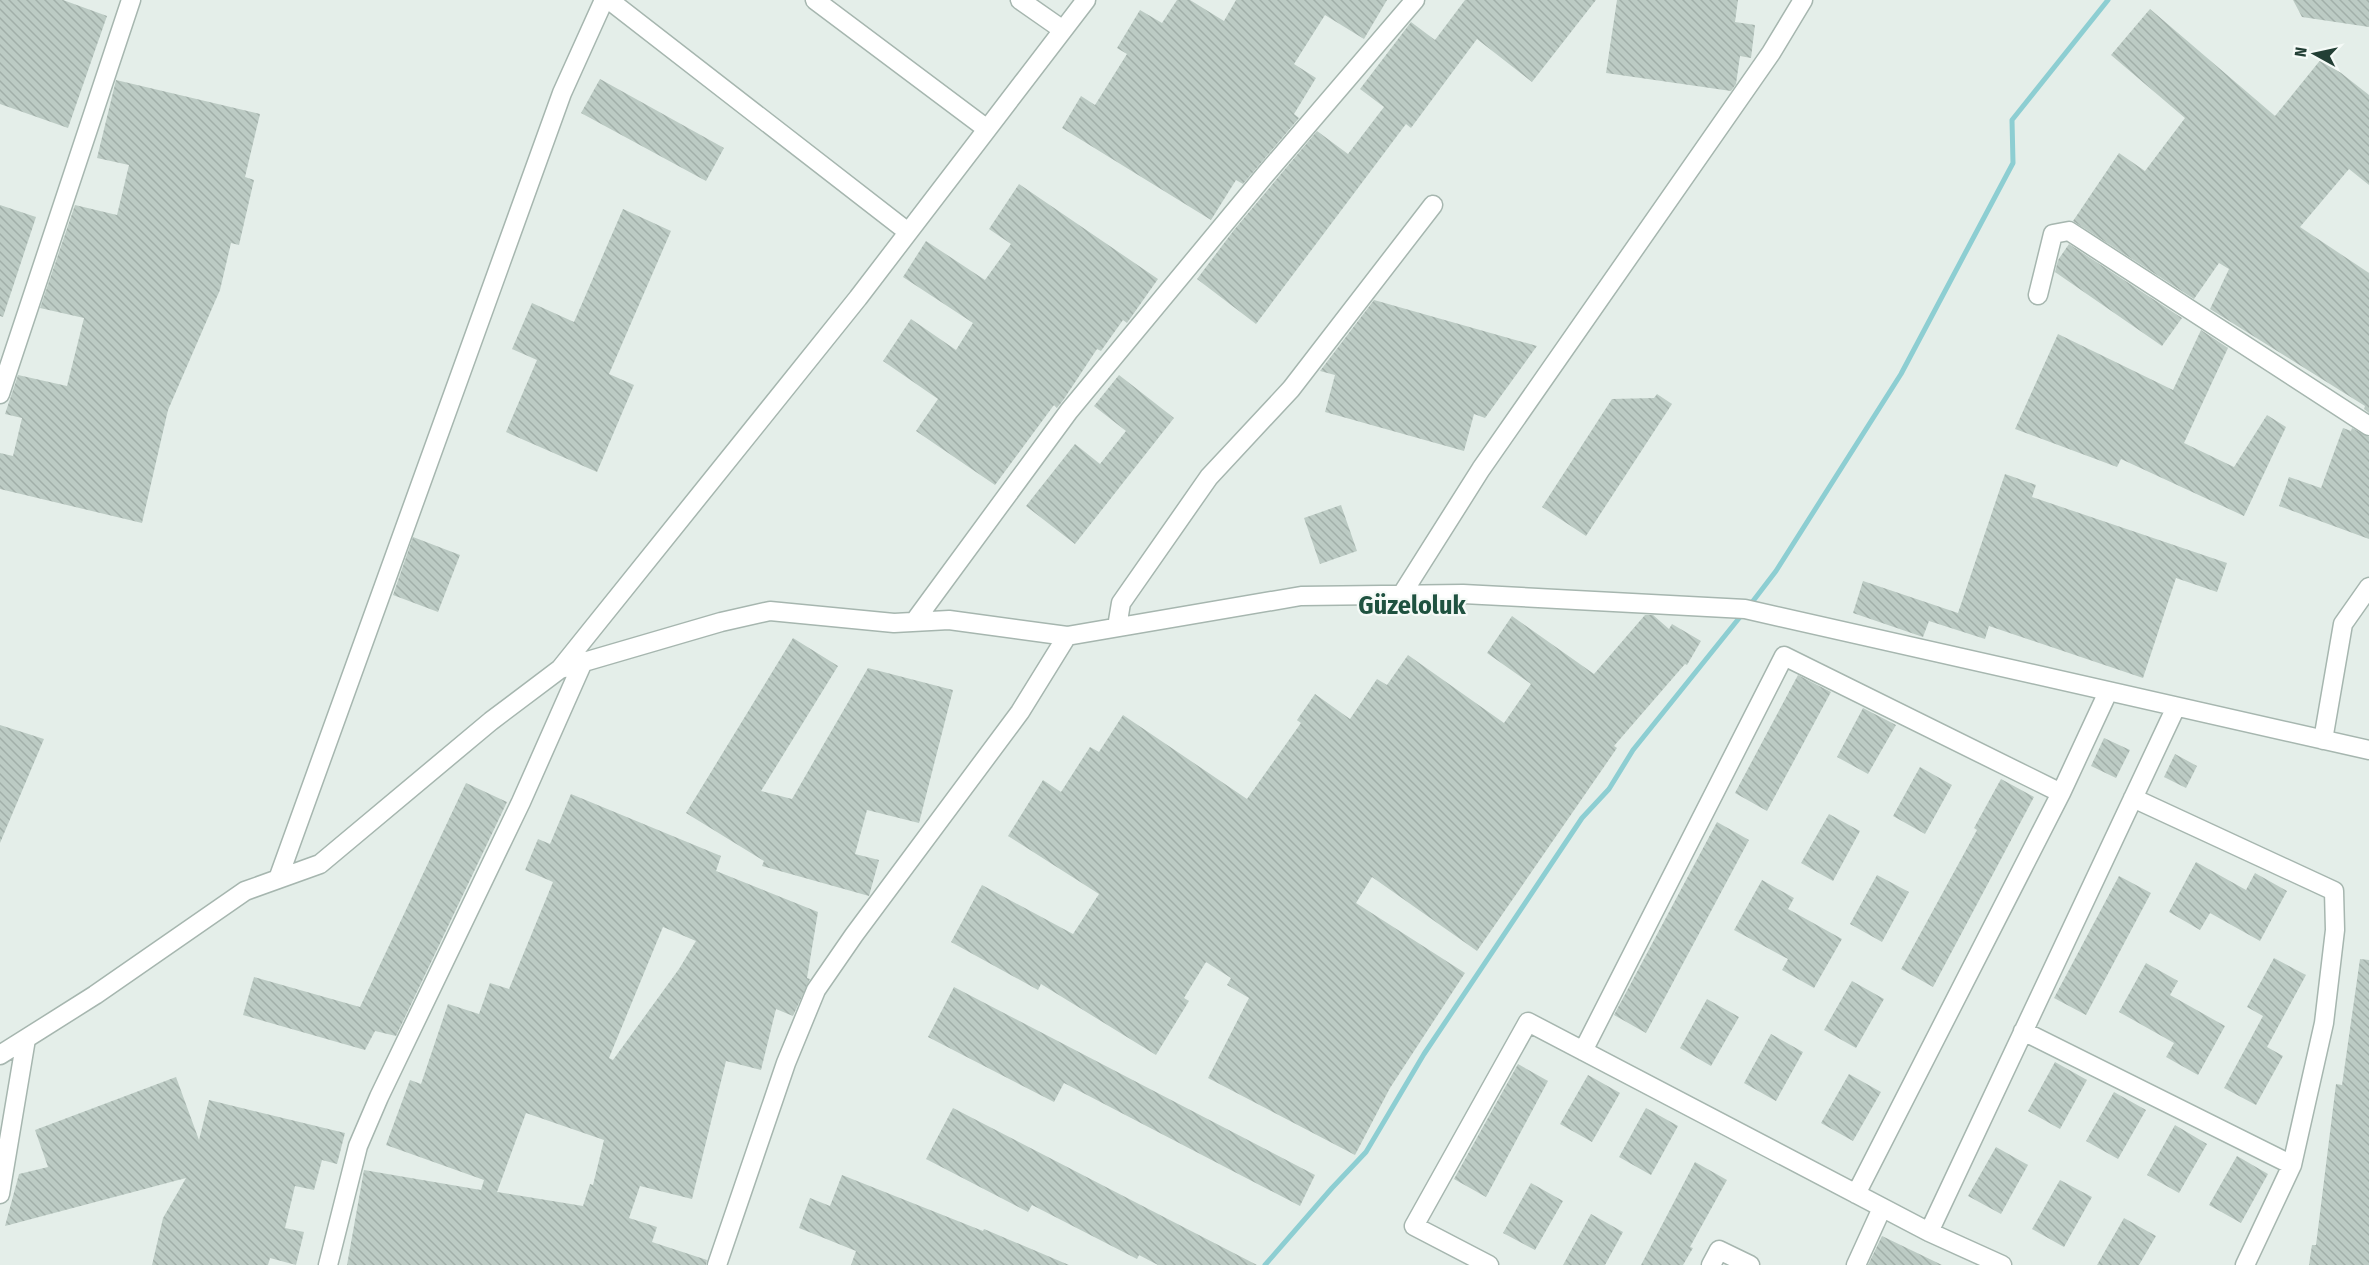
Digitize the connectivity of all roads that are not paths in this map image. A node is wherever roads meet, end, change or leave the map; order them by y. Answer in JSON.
{"nodes":[{"id":1,"x":131,"y":0,"type":"edge"},
{"id":2,"x":604,"y":0,"type":"edge"},
{"id":3,"x":609,"y":0,"type":"edge"},
{"id":4,"x":815,"y":0,"type":"edge"},
{"id":5,"x":1020,"y":0,"type":"edge"},
{"id":6,"x":1086,"y":0,"type":"edge"},
{"id":7,"x":1415,"y":0,"type":"edge"},
{"id":8,"x":1803,"y":0,"type":"edge"},
{"id":9,"x":1063,"y":30,"type":"junction"},
{"id":10,"x":987,"y":129,"type":"junction"},
{"id":11,"x":1433,"y":205,"type":"dead end"},
{"id":12,"x":908,"y":232,"type":"junction"},
{"id":13,"x":2038,"y":295,"type":"dead end"},
{"id":14,"x":0,"y":394,"type":"edge"},
{"id":15,"x":2369,"y":426,"type":"edge"},
{"id":16,"x":2369,"y":587,"type":"edge"},
{"id":17,"x":1402,"y":594,"type":"junction"},
{"id":18,"x":914,"y":622,"type":"junction"},
{"id":19,"x":1117,"y":627,"type":"junction"},
{"id":20,"x":1067,"y":636,"type":"junction"},
{"id":21,"x":583,"y":662,"type":"junction"},
{"id":22,"x":560,"y":669,"type":"junction"},
{"id":23,"x":2108,"y":692,"type":"junction"},
{"id":24,"x":2176,"y":707,"type":"junction"},
{"id":25,"x":2323,"y":740,"type":"junction"},
{"id":26,"x":2369,"y":750,"type":"edge"},
{"id":27,"x":2061,"y":793,"type":"junction"},
{"id":28,"x":2133,"y":798,"type":"junction"},
{"id":29,"x":278,"y":879,"type":"junction"},
{"id":30,"x":2023,"y":1031,"type":"junction"},
{"id":31,"x":26,"y":1039,"type":"junction"},
{"id":32,"x":1583,"y":1051,"type":"junction"},
{"id":33,"x":0,"y":1055,"type":"edge"},
{"id":34,"x":2292,"y":1165,"type":"junction"},
{"id":35,"x":0,"y":1194,"type":"edge"},
{"id":36,"x":1856,"y":1194,"type":"junction"},
{"id":37,"x":1882,"y":1208,"type":"junction"},
{"id":38,"x":1929,"y":1232,"type":"junction"},
{"id":39,"x":328,"y":1265,"type":"edge"},
{"id":40,"x":717,"y":1265,"type":"edge"},
{"id":41,"x":1489,"y":1265,"type":"edge"},
{"id":42,"x":1711,"y":1265,"type":"edge"},
{"id":43,"x":1750,"y":1265,"type":"edge"},
{"id":44,"x":1856,"y":1265,"type":"edge"},
{"id":45,"x":2002,"y":1265,"type":"edge"},
{"id":46,"x":2246,"y":1265,"type":"edge"}],
"edges":[{"from":1,"to":14,"type":"street"},
{"from":2,"to":29,"type":"street"},
{"from":3,"to":12,"type":"street"},
{"from":4,"to":10,"type":"street"},
{"from":5,"to":9,"type":"street"},
{"from":6,"to":9,"type":"street"},
{"from":7,"to":18,"type":"street"},
{"from":8,"to":17,"type":"street"},
{"from":9,"to":10,"type":"street"},
{"from":10,"to":12,"type":"street"},
{"from":11,"to":19,"type":"street"},
{"from":12,"to":22,"type":"street"},
{"from":13,"to":15,"type":"street"},
{"from":16,"to":25,"type":"street"},
{"from":17,"to":19,"type":"street"},
{"from":17,"to":23,"type":"street"},
{"from":18,"to":20,"type":"street"},
{"from":18,"to":21,"type":"street"},
{"from":19,"to":20,"type":"street"},
{"from":20,"to":40,"type":"street"},
{"from":21,"to":22,"type":"street"},
{"from":21,"to":39,"type":"street"},
{"from":22,"to":29,"type":"street"},
{"from":23,"to":24,"type":"street"},
{"from":23,"to":27,"type":"street"},
{"from":24,"to":25,"type":"street"},
{"from":24,"to":28,"type":"street"},
{"from":25,"to":26,"type":"street"},
{"from":27,"to":32,"type":"street"},
{"from":27,"to":36,"type":"street"},
{"from":28,"to":30,"type":"street"},
{"from":28,"to":34,"type":"street"},
{"from":29,"to":31,"type":"street"},
{"from":30,"to":34,"type":"street"},
{"from":30,"to":38,"type":"street"},
{"from":31,"to":33,"type":"street"},
{"from":31,"to":35,"type":"street"},
{"from":32,"to":36,"type":"street"},
{"from":32,"to":41,"type":"street"},
{"from":34,"to":46,"type":"street"},
{"from":36,"to":37,"type":"street"},
{"from":37,"to":38,"type":"street"},
{"from":37,"to":44,"type":"street"},
{"from":38,"to":45,"type":"street"},
{"from":42,"to":43,"type":"street"}]}
